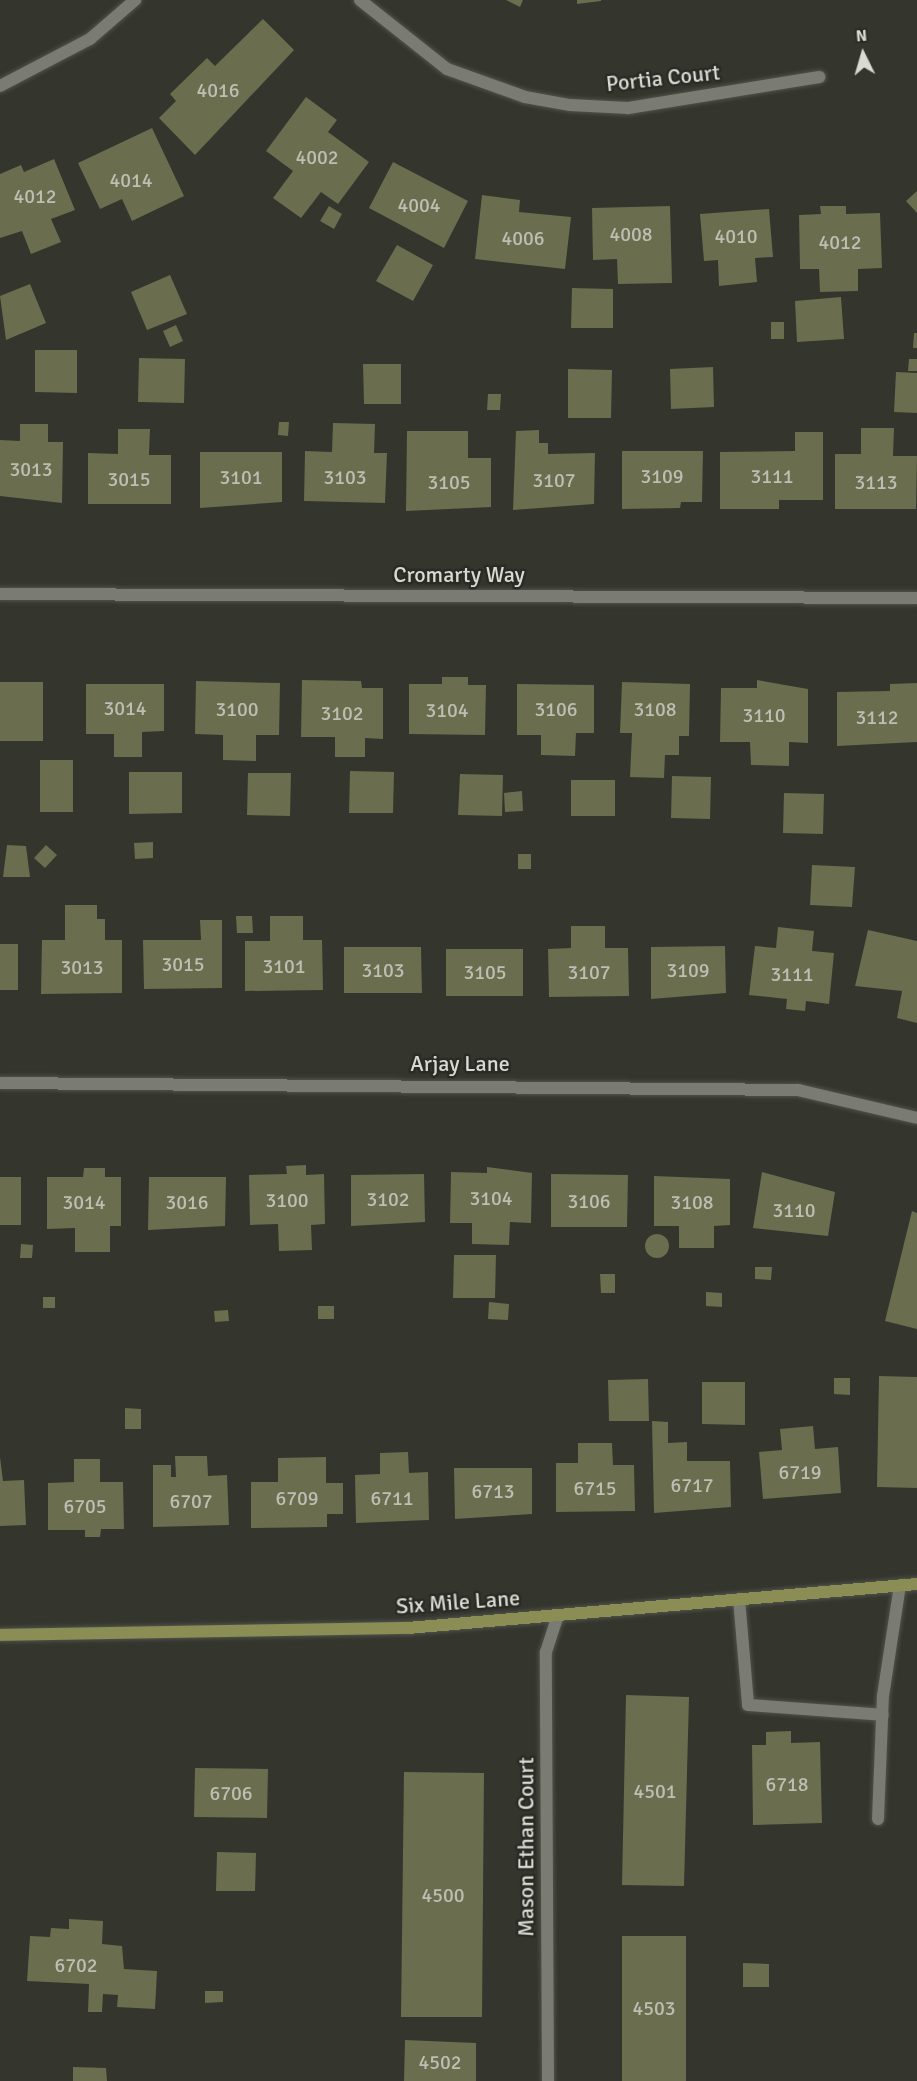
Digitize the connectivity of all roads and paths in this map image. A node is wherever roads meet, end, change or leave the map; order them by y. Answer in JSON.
{"nodes":[{"id":1,"x":135,"y":0,"type":"edge"},
{"id":2,"x":360,"y":0,"type":"edge"},
{"id":3,"x":820,"y":77,"type":"dead end"},
{"id":4,"x":0,"y":86,"type":"edge"},
{"id":5,"x":0,"y":594,"type":"edge"},
{"id":6,"x":917,"y":598,"type":"edge"},
{"id":7,"x":0,"y":1083,"type":"edge"},
{"id":8,"x":917,"y":1118,"type":"edge"},
{"id":9,"x":917,"y":1584,"type":"edge"},
{"id":10,"x":900,"y":1586,"type":"junction"},
{"id":11,"x":739,"y":1599,"type":"junction"},
{"id":12,"x":558,"y":1615,"type":"junction"},
{"id":13,"x":0,"y":1635,"type":"edge"},
{"id":14,"x":883,"y":1715,"type":"junction"},
{"id":15,"x":878,"y":1818,"type":"dead end"},
{"id":16,"x":548,"y":2081,"type":"edge"}],
"edges":[{"from":1,"to":4,"type":"street"},
{"from":2,"to":3,"type":"street","name":"Portia Court"},
{"from":5,"to":6,"type":"street","name":"Cromarty Way"},
{"from":7,"to":8,"type":"street","name":"Arjay Lane"},
{"from":9,"to":10,"type":"street","name":"Six Mile Lane"},
{"from":10,"to":11,"type":"street","name":"Six Mile Lane"},
{"from":10,"to":14,"type":"street"},
{"from":11,"to":12,"type":"street","name":"Six Mile Lane"},
{"from":11,"to":14,"type":"street"},
{"from":12,"to":13,"type":"street","name":"Six Mile Lane"},
{"from":12,"to":16,"type":"street","name":"Mason Ethan Court"},
{"from":14,"to":15,"type":"street"}]}
